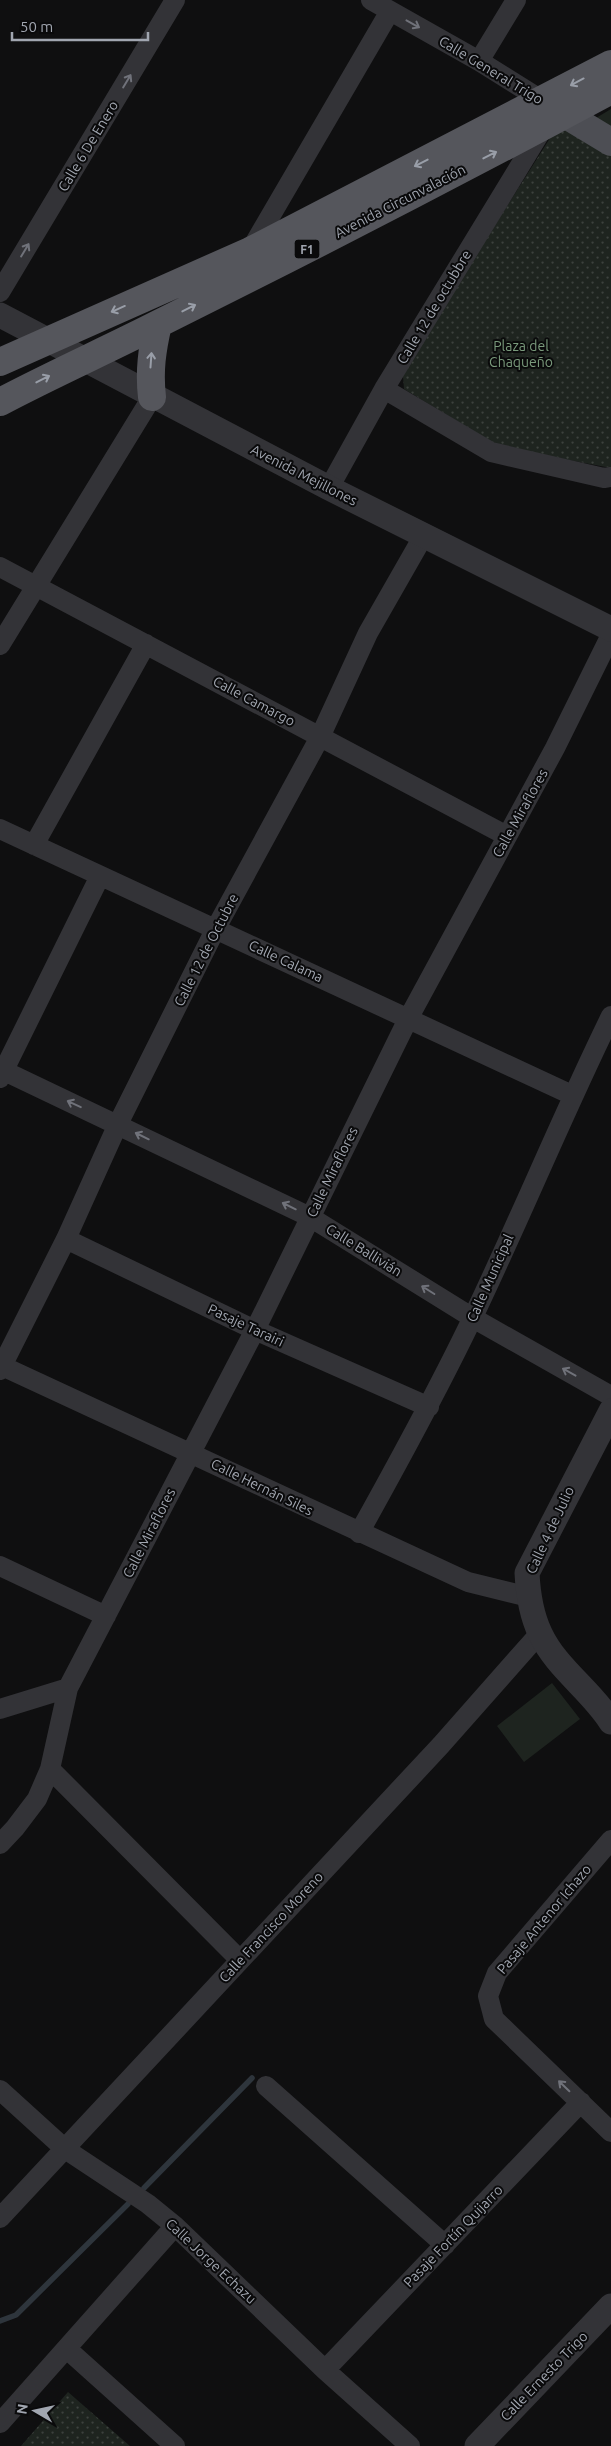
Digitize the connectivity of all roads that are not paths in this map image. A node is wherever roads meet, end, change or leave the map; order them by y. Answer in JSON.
{"nodes":[{"id":1,"x":175,"y":0,"type":"edge"},
{"id":2,"x":370,"y":0,"type":"edge"},
{"id":3,"x":516,"y":0,"type":"edge"},
{"id":4,"x":390,"y":11,"type":"junction"},
{"id":5,"x":479,"y":61,"type":"junction"},
{"id":6,"x":611,"y":64,"type":"edge"},
{"id":7,"x":611,"y":90,"type":"edge"},
{"id":8,"x":543,"y":101,"type":"junction"},
{"id":9,"x":567,"y":114,"type":"junction"},
{"id":10,"x":543,"y":128,"type":"junction"},
{"id":11,"x":611,"y":142,"type":"edge"},
{"id":12,"x":250,"y":250,"type":"junction"},
{"id":13,"x":0,"y":292,"type":"edge"},
{"id":14,"x":0,"y":315,"type":"edge"},
{"id":15,"x":158,"y":324,"type":"junction"},
{"id":16,"x":48,"y":340,"type":"junction"},
{"id":17,"x":83,"y":359,"type":"junction"},
{"id":18,"x":0,"y":362,"type":"edge"},
{"id":19,"x":384,"y":389,"type":"junction"},
{"id":20,"x":152,"y":397,"type":"junction"},
{"id":21,"x":0,"y":402,"type":"edge"},
{"id":22,"x":611,"y":478,"type":"edge"},
{"id":23,"x":329,"y":488,"type":"junction"},
{"id":24,"x":424,"y":535,"type":"junction"},
{"id":25,"x":0,"y":567,"type":"edge"},
{"id":26,"x":37,"y":586,"type":"junction"},
{"id":27,"x":611,"y":629,"type":"edge"},
{"id":28,"x":611,"y":635,"type":"edge"},
{"id":29,"x":146,"y":644,"type":"junction"},
{"id":30,"x":0,"y":645,"type":"edge"},
{"id":31,"x":320,"y":737,"type":"junction"},
{"id":32,"x":0,"y":830,"type":"edge"},
{"id":33,"x":508,"y":836,"type":"junction"},
{"id":34,"x":34,"y":845,"type":"junction"},
{"id":35,"x":100,"y":876,"type":"junction"},
{"id":36,"x":216,"y":928,"type":"junction"},
{"id":37,"x":611,"y":1016,"type":"edge"},
{"id":38,"x":408,"y":1019,"type":"junction"},
{"id":39,"x":1,"y":1073,"type":"edge"},
{"id":40,"x":572,"y":1095,"type":"junction"},
{"id":41,"x":118,"y":1124,"type":"junction"},
{"id":42,"x":310,"y":1217,"type":"junction"},
{"id":43,"x":66,"y":1239,"type":"junction"},
{"id":44,"x":473,"y":1318,"type":"junction"},
{"id":45,"x":255,"y":1330,"type":"junction"},
{"id":46,"x":1,"y":1367,"type":"edge"},
{"id":47,"x":611,"y":1396,"type":"edge"},
{"id":48,"x":429,"y":1407,"type":"junction"},
{"id":49,"x":611,"y":1411,"type":"edge"},
{"id":50,"x":190,"y":1452,"type":"junction"},
{"id":51,"x":359,"y":1534,"type":"junction"},
{"id":52,"x":0,"y":1566,"type":"edge"},
{"id":53,"x":529,"y":1597,"type":"junction"},
{"id":54,"x":106,"y":1616,"type":"junction"},
{"id":55,"x":540,"y":1633,"type":"junction"},
{"id":56,"x":68,"y":1688,"type":"junction"},
{"id":57,"x":0,"y":1710,"type":"edge"},
{"id":58,"x":607,"y":1715,"type":"edge"},
{"id":59,"x":50,"y":1769,"type":"junction"},
{"id":60,"x":611,"y":1840,"type":"edge"},
{"id":61,"x":0,"y":1844,"type":"edge"},
{"id":62,"x":240,"y":1960,"type":"junction"},
{"id":63,"x":266,"y":2086,"type":"dead end"},
{"id":64,"x":0,"y":2090,"type":"edge"},
{"id":65,"x":581,"y":2102,"type":"junction"},
{"id":66,"x":611,"y":2132,"type":"edge"},
{"id":67,"x":65,"y":2149,"type":"junction"},
{"id":68,"x":0,"y":2218,"type":"edge"},
{"id":69,"x":175,"y":2226,"type":"junction"},
{"id":70,"x":444,"y":2245,"type":"junction"},
{"id":71,"x":611,"y":2306,"type":"edge"},
{"id":72,"x":67,"y":2349,"type":"junction"},
{"id":73,"x":325,"y":2370,"type":"junction"},
{"id":74,"x":0,"y":2423,"type":"edge"},
{"id":75,"x":175,"y":2446,"type":"edge"},
{"id":76,"x":410,"y":2446,"type":"edge"},
{"id":77,"x":477,"y":2446,"type":"edge"}],
"edges":[{"from":13,"to":1,"type":"street","name":"Calle 6 De Enero","one_way":true},
{"from":2,"to":4,"type":"street","name":"Calle General Trigo"},
{"from":3,"to":5,"type":"street"},
{"from":4,"to":5,"type":"street","name":"Calle General Trigo","one_way":true},
{"from":4,"to":12,"type":"street"},
{"from":5,"to":8,"type":"street","name":"Calle General Trigo"},
{"from":6,"to":8,"type":"highway","name":"Avenida Circunvalación","number":"F1","one_way":true},
{"from":7,"to":9,"type":"highway","name":"Avenida Circunvalación","number":"F1"},
{"from":8,"to":9,"type":"main road","name":"Calle General Trigo"},
{"from":8,"to":12,"type":"highway","name":"Avenida Circunvalación","number":"F1","one_way":true},
{"from":9,"to":10,"type":"highway","name":"Avenida Circunvalación","number":"F1"},
{"from":9,"to":11,"type":"main road","name":"Calle General Trigo"},
{"from":15,"to":10,"type":"highway","name":"Avenida Circunvalación","number":"F1","one_way":true},
{"from":10,"to":19,"type":"street","name":"Calle 12 de octubbre"},
{"from":12,"to":16,"type":"highway","name":"Avenida Circunvalación","number":"F1","one_way":true},
{"from":14,"to":16,"type":"street","name":"Avenida Mejillones"},
{"from":15,"to":17,"type":"highway","name":"Avenida Circunvalación","number":"F1"},
{"from":20,"to":15,"type":"highway","one_way":true},
{"from":16,"to":17,"type":"street","name":"Avenida Mejillones"},
{"from":16,"to":18,"type":"highway","name":"Avenida Circunvalación","number":"F1"},
{"from":17,"to":20,"type":"street","name":"Avenida Mejillones"},
{"from":21,"to":17,"type":"highway","name":"Avenida Circunvalación","number":"F1","one_way":true},
{"from":19,"to":22,"type":"street"},
{"from":19,"to":23,"type":"street","name":"Calle 12 de octubbre"},
{"from":20,"to":23,"type":"street","name":"Avenida Mejillones"},
{"from":20,"to":26,"type":"street"},
{"from":23,"to":24,"type":"street","name":"Avenida Mejillones"},
{"from":24,"to":27,"type":"street","name":"Avenida Mejillones"},
{"from":24,"to":31,"type":"street","name":"Calle 12 de Octubre"},
{"from":25,"to":26,"type":"street","name":"Calle Camargo"},
{"from":26,"to":29,"type":"street","name":"Calle Camargo"},
{"from":26,"to":30,"type":"street"},
{"from":28,"to":33,"type":"street","name":"Calle Miraflores"},
{"from":29,"to":31,"type":"street","name":"Calle Camargo"},
{"from":29,"to":34,"type":"street"},
{"from":31,"to":33,"type":"street","name":"Calle Camargo"},
{"from":31,"to":36,"type":"street","name":"Calle 12 de Octubre"},
{"from":32,"to":34,"type":"street","name":"Calle Calama"},
{"from":33,"to":38,"type":"street","name":"Calle Miraflores"},
{"from":34,"to":35,"type":"street","name":"Calle Calama"},
{"from":35,"to":36,"type":"street","name":"Calle Calama"},
{"from":35,"to":39,"type":"street"},
{"from":36,"to":38,"type":"street","name":"Calle Calama"},
{"from":36,"to":41,"type":"street","name":"Calle 12 de Octubre"},
{"from":37,"to":40,"type":"street","name":"Calle Municipal"},
{"from":38,"to":40,"type":"street","name":"Calle Calama"},
{"from":38,"to":42,"type":"street","name":"Calle Miraflores"},
{"from":41,"to":39,"type":"street","name":"Calle Ballivián","one_way":true},
{"from":40,"to":44,"type":"street","name":"Calle Municipal"},
{"from":42,"to":41,"type":"street","name":"Calle Ballivián","one_way":true},
{"from":41,"to":43,"type":"street","name":"Calle 12 de Octubre"},
{"from":44,"to":42,"type":"street","name":"Calle Ballivián","one_way":true},
{"from":42,"to":45,"type":"street","name":"Calle Miraflores"},
{"from":43,"to":45,"type":"street","name":"Pasaje Tarairi"},
{"from":43,"to":46,"type":"street","name":"Calle 12 de Octubre"},
{"from":47,"to":44,"type":"street","name":"Calle Ballivián","one_way":true},
{"from":44,"to":48,"type":"street","name":"Calle Municipal"},
{"from":45,"to":48,"type":"street","name":"Pasaje Tarairi"},
{"from":45,"to":50,"type":"street","name":"Calle Miraflores"},
{"from":46,"to":50,"type":"street","name":"Calle Hernán Siles"},
{"from":48,"to":51,"type":"street","name":"Calle Municipal"},
{"from":49,"to":53,"type":"street","name":"Calle 4 de Julio"},
{"from":50,"to":51,"type":"street","name":"Calle Hernán Siles"},
{"from":50,"to":54,"type":"street","name":"Calle Miraflores"},
{"from":51,"to":53,"type":"street","name":"Calle Hernán Siles"},
{"from":52,"to":54,"type":"street"},
{"from":53,"to":55,"type":"street","name":"Calle 4 de Julio"},
{"from":54,"to":56,"type":"street","name":"Calle Miraflores"},
{"from":55,"to":58,"type":"street","name":"Calle 4 de Julio"},
{"from":55,"to":62,"type":"street","name":"Calle Francisco Moreno"},
{"from":56,"to":57,"type":"street"},
{"from":56,"to":59,"type":"street","name":"Calle Miraflores"},
{"from":59,"to":61,"type":"street","name":"Calle Miraflores"},
{"from":59,"to":62,"type":"street"},
{"from":65,"to":60,"type":"street","name":"Pasaje Antenor Ichazo","one_way":true},
{"from":62,"to":67,"type":"street","name":"Calle Francisco Moreno"},
{"from":63,"to":70,"type":"street"},
{"from":64,"to":67,"type":"street","name":"Calle Jorge Echazu"},
{"from":65,"to":66,"type":"street","name":"Pasaje Antenor Ichazo"},
{"from":65,"to":70,"type":"street","name":"Pasaje Fortín Quijarro"},
{"from":67,"to":68,"type":"street","name":"Calle Francisco Moreno"},
{"from":67,"to":69,"type":"street","name":"Calle Jorge Echazu"},
{"from":69,"to":72,"type":"street"},
{"from":69,"to":73,"type":"street","name":"Calle Jorge Echazu"},
{"from":70,"to":73,"type":"street","name":"Pasaje Fortín Quijarro"},
{"from":71,"to":77,"type":"street","name":"Calle Ernesto Trigo"},
{"from":72,"to":74,"type":"street"},
{"from":72,"to":75,"type":"street"},
{"from":73,"to":76,"type":"street","name":"Calle Jorge Echazu"}]}
